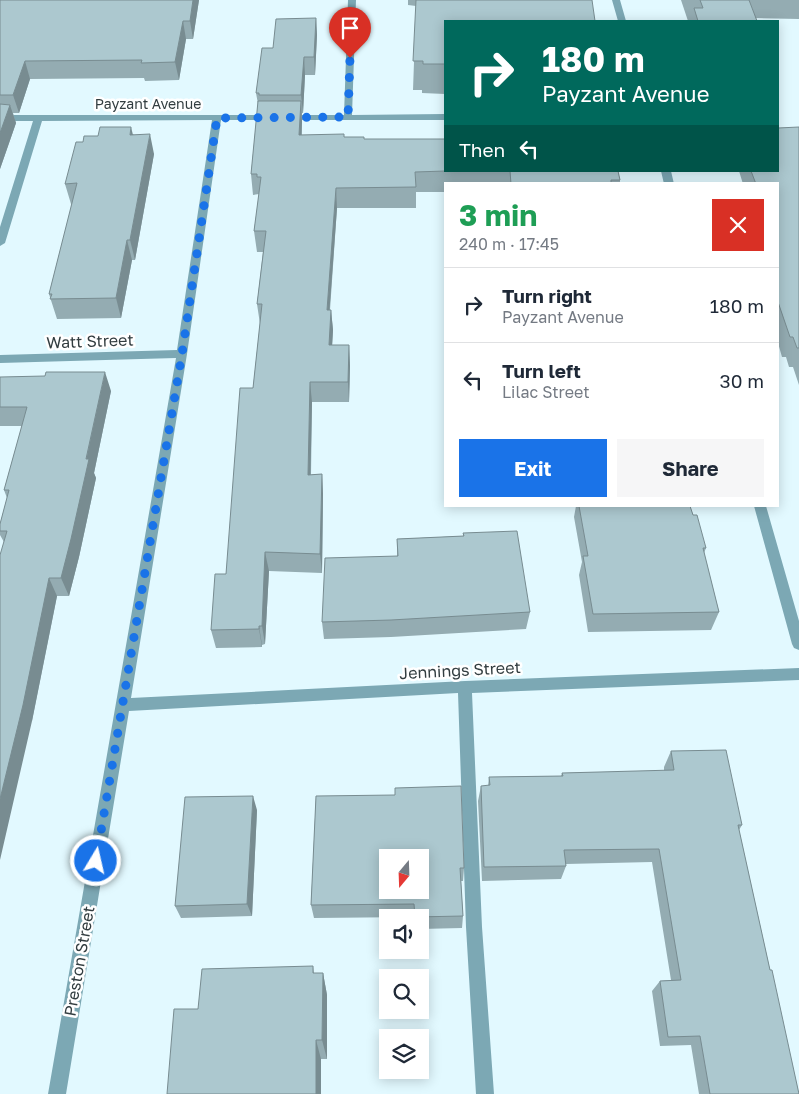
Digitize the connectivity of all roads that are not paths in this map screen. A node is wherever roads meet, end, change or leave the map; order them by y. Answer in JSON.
{"nodes":[{"id":1,"x":352,"y":0,"type":"edge"},
{"id":2,"x":616,"y":0,"type":"edge"},
{"id":3,"x":622,"y":20,"type":"edge"},
{"id":4,"x":348,"y":117,"type":"junction"},
{"id":5,"x":444,"y":117,"type":"edge"},
{"id":6,"x":0,"y":118,"type":"edge"},
{"id":7,"x":38,"y":118,"type":"junction"},
{"id":8,"x":217,"y":118,"type":"junction"},
{"id":9,"x":0,"y":243,"type":"edge"},
{"id":10,"x":182,"y":354,"type":"junction"},
{"id":11,"x":0,"y":359,"type":"edge"},
{"id":12,"x":760,"y":507,"type":"edge"},
{"id":13,"x":799,"y":644,"type":"edge"},
{"id":14,"x":799,"y":674,"type":"edge"},
{"id":15,"x":465,"y":687,"type":"junction"},
{"id":16,"x":122,"y":705,"type":"junction"},
{"id":17,"x":56,"y":1094,"type":"edge"},
{"id":18,"x":485,"y":1094,"type":"edge"}],
"edges":[{"from":1,"to":4,"type":"street"},
{"from":2,"to":3,"type":"street"},
{"from":4,"to":5,"type":"street","name":"Payzant Avenue"},
{"from":4,"to":8,"type":"street","name":"Payzant Avenue"},
{"from":6,"to":7,"type":"street","name":"Payzant Avenue"},
{"from":7,"to":8,"type":"street","name":"Payzant Avenue"},
{"from":7,"to":9,"type":"street"},
{"from":8,"to":10,"type":"street","name":"Preston Street"},
{"from":10,"to":11,"type":"street","name":"Watt Street"},
{"from":10,"to":16,"type":"street","name":"Preston Street"},
{"from":12,"to":13,"type":"street"},
{"from":14,"to":15,"type":"street","name":"Jennings Street"},
{"from":15,"to":16,"type":"street","name":"Jennings Street"},
{"from":15,"to":18,"type":"street"},
{"from":16,"to":17,"type":"street","name":"Preston Street"}]}
